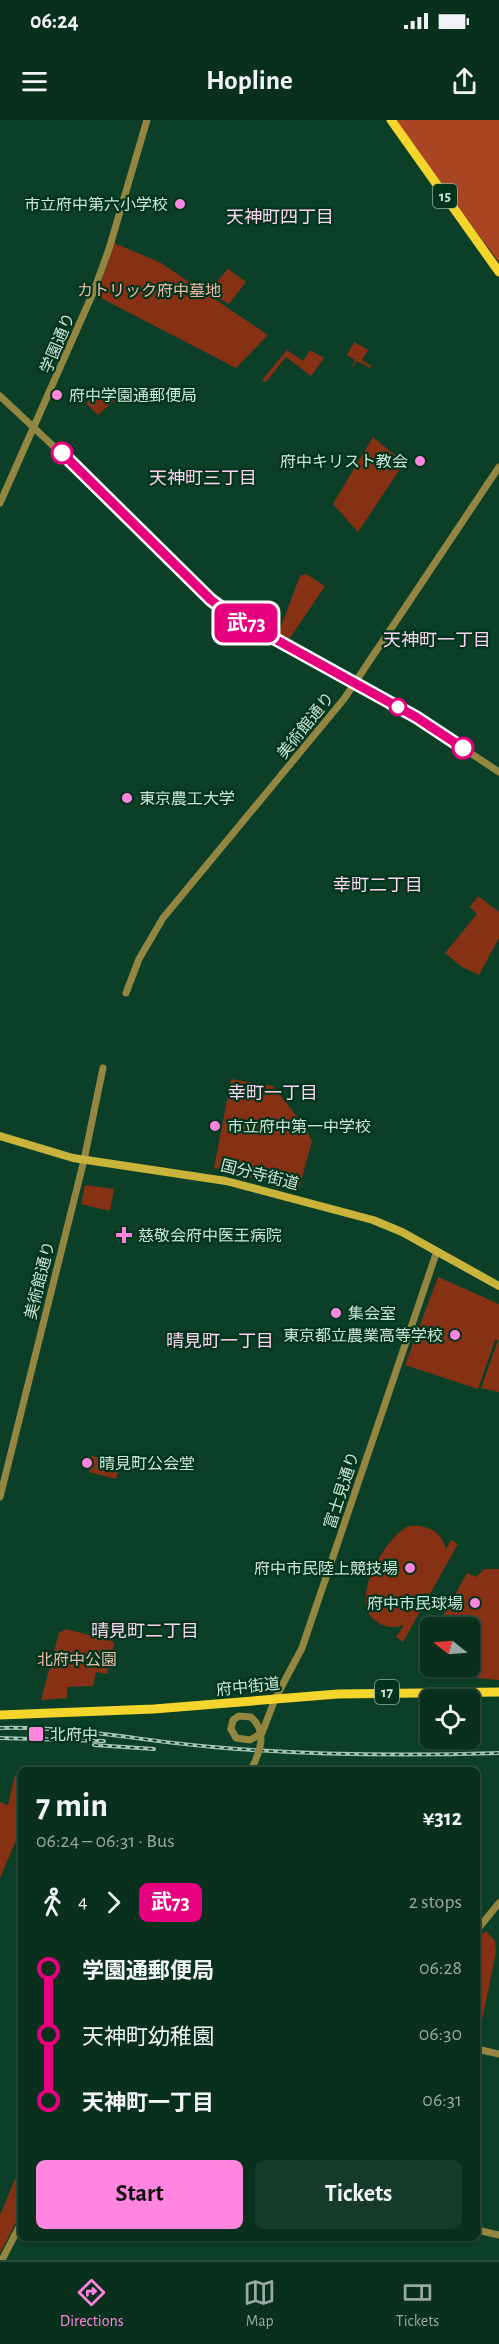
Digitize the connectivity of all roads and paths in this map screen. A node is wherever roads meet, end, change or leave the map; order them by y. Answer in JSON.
{"nodes":[{"id":1,"x":147,"y":120,"type":"edge"},
{"id":2,"x":391,"y":120,"type":"edge"},
{"id":3,"x":499,"y":272,"type":"edge"},
{"id":4,"x":0,"y":396,"type":"edge"},
{"id":5,"x":35,"y":427,"type":"junction"},
{"id":6,"x":499,"y":467,"type":"edge"},
{"id":7,"x":0,"y":503,"type":"edge"},
{"id":8,"x":355,"y":683,"type":"junction"},
{"id":9,"x":499,"y":772,"type":"edge"},
{"id":10,"x":126,"y":993,"type":"dead end"},
{"id":11,"x":103,"y":1068,"type":"dead end"},
{"id":12,"x":1,"y":1140,"type":"edge"},
{"id":13,"x":84,"y":1160,"type":"junction"},
{"id":14,"x":437,"y":1251,"type":"junction"},
{"id":15,"x":499,"y":1286,"type":"edge"},
{"id":16,"x":0,"y":1497,"type":"edge"},
{"id":17,"x":499,"y":1692,"type":"edge"},
{"id":18,"x":275,"y":1699,"type":"junction"},
{"id":19,"x":0,"y":1714,"type":"edge"},
{"id":20,"x":260,"y":1734,"type":"edge"},
{"id":21,"x":260,"y":1734,"type":"edge"},
{"id":22,"x":260,"y":1734,"type":"edge"},
{"id":23,"x":260,"y":1734,"type":"edge"},
{"id":24,"x":252,"y":1767,"type":"edge"},
{"id":25,"x":499,"y":1904,"type":"edge"},
{"id":26,"x":480,"y":1925,"type":"edge"},
{"id":27,"x":480,"y":2050,"type":"edge"},
{"id":28,"x":499,"y":2054,"type":"edge"},
{"id":29,"x":18,"y":2229,"type":"edge"},
{"id":30,"x":480,"y":2231,"type":"edge"},
{"id":31,"x":499,"y":2235,"type":"edge"},
{"id":32,"x":2,"y":2260,"type":"edge"}],
"edges":[{"from":1,"to":5,"type":"street","name":"学園通り"},
{"from":2,"to":3,"type":"main road","number":"15"},
{"from":4,"to":5,"type":"street"},
{"from":5,"to":7,"type":"street","name":"学園通り"},
{"from":5,"to":8,"type":"street"},
{"from":6,"to":8,"type":"street","name":"美術館通り"},
{"from":8,"to":9,"type":"street"},
{"from":8,"to":10,"type":"street","name":"美術館通り"},
{"from":11,"to":13,"type":"street","name":"美術館通り"},
{"from":12,"to":13,"type":"main road","name":"国分寺街道"},
{"from":13,"to":14,"type":"main road","name":"国分寺街道"},
{"from":13,"to":16,"type":"street","name":"美術館通り"},
{"from":14,"to":15,"type":"main road","name":"国分寺街道"},
{"from":14,"to":18,"type":"street","name":"富士見通り"},
{"from":17,"to":18,"type":"main road","name":"府中街道","number":"17"},
{"from":18,"to":19,"type":"main road","name":"府中街道","number":"17"},
{"from":18,"to":20,"type":"street","name":"富士見通り","bridge":true},
{"from":21,"to":22,"type":"street","name":"富士見通り","bridge":true},
{"from":23,"to":24,"type":"street","name":"富士見通り","bridge":true},
{"from":25,"to":26,"type":"street"},
{"from":27,"to":28,"type":"street"},
{"from":29,"to":32,"type":"street"},
{"from":30,"to":31,"type":"street"}]}
